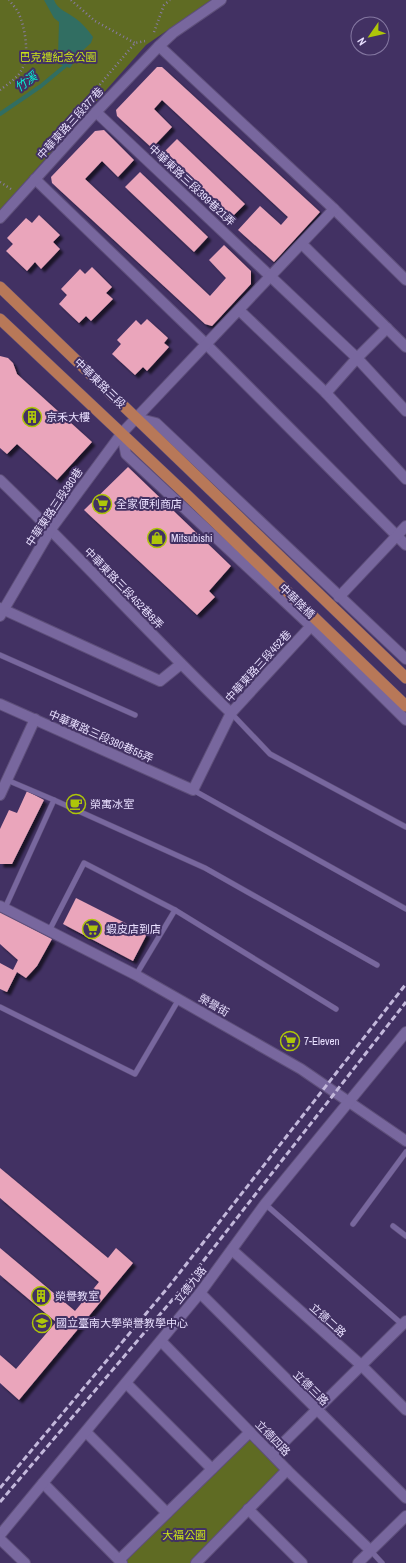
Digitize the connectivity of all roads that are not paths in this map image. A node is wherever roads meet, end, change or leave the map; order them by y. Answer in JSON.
{"nodes":[{"id":1,"x":221,"y":0,"type":"edge"},
{"id":2,"x":159,"y":46,"type":"junction"},
{"id":3,"x":96,"y":112,"type":"junction"},
{"id":4,"x":35,"y":179,"type":"junction"},
{"id":5,"x":334,"y":209,"type":"junction"},
{"id":6,"x":0,"y":218,"type":"edge"},
{"id":7,"x":302,"y":244,"type":"junction"},
{"id":8,"x":271,"y":276,"type":"junction"},
{"id":9,"x":406,"y":280,"type":"edge"},
{"id":10,"x":2,"y":293,"type":"edge"},
{"id":11,"x":240,"y":310,"type":"junction"},
{"id":12,"x":0,"y":319,"type":"edge"},
{"id":13,"x":387,"y":328,"type":"junction"},
{"id":14,"x":206,"y":344,"type":"junction"},
{"id":15,"x":406,"y":347,"type":"edge"},
{"id":16,"x":357,"y":358,"type":"junction"},
{"id":17,"x":326,"y":393,"type":"junction"},
{"id":18,"x":406,"y":411,"type":"edge"},
{"id":19,"x":136,"y":418,"type":"junction"},
{"id":20,"x":122,"y":434,"type":"junction"},
{"id":21,"x":200,"y":479,"type":"joint"},
{"id":22,"x":406,"y":479,"type":"edge"},
{"id":23,"x":0,"y":480,"type":"edge"},
{"id":24,"x":189,"y":497,"type":"joint"},
{"id":25,"x":406,"y":526,"type":"edge"},
{"id":26,"x":51,"y":529,"type":"junction"},
{"id":27,"x":397,"y":536,"type":"junction"},
{"id":28,"x":406,"y":545,"type":"edge"},
{"id":29,"x":339,"y":597,"type":"junction"},
{"id":30,"x":1,"y":611,"type":"edge"},
{"id":31,"x":311,"y":626,"type":"junction"},
{"id":32,"x":0,"y":655,"type":"edge"},
{"id":33,"x":406,"y":659,"type":"edge"},
{"id":34,"x":181,"y":664,"type":"junction"},
{"id":35,"x":406,"y":678,"type":"edge"},
{"id":36,"x":0,"y":704,"type":"edge"},
{"id":37,"x":406,"y":706,"type":"edge"},
{"id":38,"x":231,"y":713,"type":"junction"},
{"id":39,"x":135,"y":715,"type":"dead end"},
{"id":40,"x":35,"y":719,"type":"junction"},
{"id":41,"x":406,"y":720,"type":"edge"},
{"id":42,"x":7,"y":780,"type":"junction"},
{"id":43,"x":192,"y":790,"type":"junction"},
{"id":44,"x":0,"y":795,"type":"edge"},
{"id":45,"x":54,"y":800,"type":"junction"},
{"id":46,"x":406,"y":827,"type":"edge"},
{"id":47,"x":2,"y":907,"type":"edge"},
{"id":48,"x":406,"y":909,"type":"edge"},
{"id":49,"x":175,"y":910,"type":"junction"},
{"id":50,"x":49,"y":931,"type":"junction"},
{"id":51,"x":377,"y":965,"type":"dead end"},
{"id":52,"x":136,"y":975,"type":"junction"},
{"id":53,"x":179,"y":999,"type":"junction"},
{"id":54,"x":0,"y":1007,"type":"edge"},
{"id":55,"x":336,"y":1009,"type":"dead end"},
{"id":56,"x":406,"y":1032,"type":"edge"},
{"id":57,"x":349,"y":1101,"type":"junction"},
{"id":58,"x":406,"y":1140,"type":"edge"},
{"id":59,"x":406,"y":1152,"type":"edge"},
{"id":60,"x":265,"y":1204,"type":"junction"},
{"id":61,"x":353,"y":1224,"type":"dead end"},
{"id":62,"x":393,"y":1226,"type":"dead end"},
{"id":63,"x":406,"y":1236,"type":"edge"},
{"id":64,"x":232,"y":1250,"type":"junction"},
{"id":65,"x":200,"y":1293,"type":"junction"},
{"id":66,"x":405,"y":1325,"type":"edge"},
{"id":67,"x":161,"y":1341,"type":"junction"},
{"id":68,"x":361,"y":1365,"type":"junction"},
{"id":69,"x":126,"y":1383,"type":"junction"},
{"id":70,"x":406,"y":1410,"type":"edge"},
{"id":71,"x":317,"y":1411,"type":"junction"},
{"id":72,"x":86,"y":1432,"type":"junction"},
{"id":73,"x":250,"y":1432,"type":"junction"},
{"id":74,"x":272,"y":1454,"type":"junction"},
{"id":75,"x":212,"y":1469,"type":"junction"},
{"id":76,"x":287,"y":1470,"type":"junction"},
{"id":77,"x":43,"y":1483,"type":"junction"},
{"id":78,"x":406,"y":1498,"type":"edge"},
{"id":79,"x":248,"y":1509,"type":"junction"},
{"id":80,"x":167,"y":1513,"type":"junction"},
{"id":81,"x":406,"y":1516,"type":"edge"},
{"id":82,"x":0,"y":1535,"type":"edge"},
{"id":83,"x":0,"y":1539,"type":"edge"},
{"id":84,"x":370,"y":1550,"type":"junction"},
{"id":85,"x":203,"y":1561,"type":"edge"},
{"id":86,"x":120,"y":1562,"type":"edge"},
{"id":87,"x":25,"y":1563,"type":"edge"},
{"id":88,"x":302,"y":1563,"type":"edge"},
{"id":89,"x":358,"y":1563,"type":"edge"},
{"id":90,"x":382,"y":1563,"type":"edge"}],
"edges":[{"from":1,"to":2,"type":"street","name":"中華東路三段377巷"},
{"from":2,"to":3,"type":"street","name":"中華東路三段377巷"},
{"from":2,"to":5,"type":"street"},
{"from":3,"to":4,"type":"street","name":"中華東路三段377巷"},
{"from":3,"to":8,"type":"street","name":"中華東路三段399巷21弄"},
{"from":4,"to":6,"type":"street","name":"中華東路三段377巷"},
{"from":4,"to":14,"type":"street"},
{"from":5,"to":7,"type":"street","name":"中華東路三段380巷"},
{"from":5,"to":9,"type":"street"},
{"from":7,"to":8,"type":"street","name":"中華東路三段380巷"},
{"from":7,"to":13,"type":"street"},
{"from":8,"to":11,"type":"street","name":"中華東路三段380巷"},
{"from":8,"to":16,"type":"street","name":"中華東路三段399巷21弄"},
{"from":10,"to":19,"type":"main road","name":"中華東路三段"},
{"from":11,"to":14,"type":"street","name":"中華東路三段380巷"},
{"from":11,"to":17,"type":"street"},
{"from":12,"to":20,"type":"main road","name":"中華東路三段"},
{"from":13,"to":15,"type":"street"},
{"from":13,"to":16,"type":"street"},
{"from":14,"to":19,"type":"street","name":"中華東路三段380巷"},
{"from":14,"to":27,"type":"street"},
{"from":16,"to":17,"type":"street"},
{"from":16,"to":18,"type":"street","name":"中華東路三段399巷21弄"},
{"from":17,"to":22,"type":"street"},
{"from":19,"to":20,"type":"street","name":"中華東路三段380巷"},
{"from":19,"to":21,"type":"main road","name":"中華東路三段"},
{"from":19,"to":29,"type":"street"},
{"from":20,"to":24,"type":"main road","name":"中華東路三段"},
{"from":20,"to":26,"type":"street","name":"中華東路三段380巷"},
{"from":20,"to":31,"type":"street"},
{"from":21,"to":35,"type":"main road","name":"中華陸橋"},
{"from":23,"to":26,"type":"street","name":"中華東路三段452巷8弄"},
{"from":24,"to":37,"type":"main road","name":"中華陸橋"},
{"from":25,"to":27,"type":"street"},
{"from":26,"to":30,"type":"street","name":"中華東路三段380巷"},
{"from":26,"to":34,"type":"street","name":"中華東路三段452巷8弄"},
{"from":27,"to":28,"type":"street"},
{"from":27,"to":29,"type":"street"},
{"from":29,"to":33,"type":"street"},
{"from":30,"to":34,"type":"street"},
{"from":31,"to":38,"type":"street","name":"中華東路三段452巷"},
{"from":31,"to":41,"type":"street"},
{"from":32,"to":39,"type":"lane"},
{"from":34,"to":38,"type":"street","name":"中華東路三段452巷8弄"},
{"from":36,"to":40,"type":"street","name":"中華東路三段380巷55弄"},
{"from":38,"to":43,"type":"street","name":"中華東路三段452巷"},
{"from":38,"to":46,"type":"lane"},
{"from":40,"to":42,"type":"street"},
{"from":40,"to":43,"type":"street","name":"中華東路三段380巷55弄"},
{"from":42,"to":44,"type":"street"},
{"from":42,"to":45,"type":"lane"},
{"from":43,"to":48,"type":"lane"},
{"from":45,"to":47,"type":"lane"},
{"from":45,"to":51,"type":"lane"},
{"from":47,"to":50,"type":"street","name":"榮譽街"},
{"from":49,"to":50,"type":"lane"},
{"from":49,"to":52,"type":"lane"},
{"from":49,"to":55,"type":"lane"},
{"from":50,"to":52,"type":"street","name":"榮譽街"},
{"from":52,"to":53,"type":"street","name":"榮譽街"},
{"from":53,"to":54,"type":"lane"},
{"from":53,"to":57,"type":"street","name":"榮譽街"},
{"from":56,"to":57,"type":"street","name":"立德九路"},
{"from":57,"to":58,"type":"street","name":"榮譽街"},
{"from":57,"to":60,"type":"street","name":"立德九路"},
{"from":59,"to":61,"type":"lane"},
{"from":60,"to":64,"type":"street","name":"立德九路"},
{"from":60,"to":66,"type":"lane"},
{"from":62,"to":63,"type":"lane"},
{"from":64,"to":65,"type":"street","name":"立德九路"},
{"from":64,"to":68,"type":"street","name":"立德二路"},
{"from":65,"to":67,"type":"street","name":"立德九路"},
{"from":65,"to":71,"type":"street","name":"立德三路"},
{"from":66,"to":68,"type":"street"},
{"from":67,"to":69,"type":"street","name":"立德九路"},
{"from":67,"to":73,"type":"street","name":"立德四路"},
{"from":68,"to":70,"type":"street","name":"立德二路"},
{"from":68,"to":71,"type":"street"},
{"from":69,"to":72,"type":"street","name":"立德九路"},
{"from":69,"to":75,"type":"street"},
{"from":71,"to":74,"type":"street"},
{"from":71,"to":78,"type":"street","name":"立德三路"},
{"from":72,"to":77,"type":"street","name":"立德九路"},
{"from":72,"to":80,"type":"street"},
{"from":73,"to":74,"type":"street","name":"立德四路"},
{"from":73,"to":75,"type":"street"},
{"from":74,"to":76,"type":"street","name":"立德四路"},
{"from":75,"to":80,"type":"street"},
{"from":76,"to":79,"type":"street"},
{"from":76,"to":84,"type":"street","name":"立德四路"},
{"from":77,"to":82,"type":"street","name":"立德九路"},
{"from":77,"to":86,"type":"street"},
{"from":79,"to":85,"type":"street"},
{"from":79,"to":88,"type":"street"},
{"from":80,"to":86,"type":"street"},
{"from":81,"to":84,"type":"street"},
{"from":83,"to":87,"type":"street"},
{"from":84,"to":89,"type":"street"},
{"from":84,"to":90,"type":"lane"}]}
